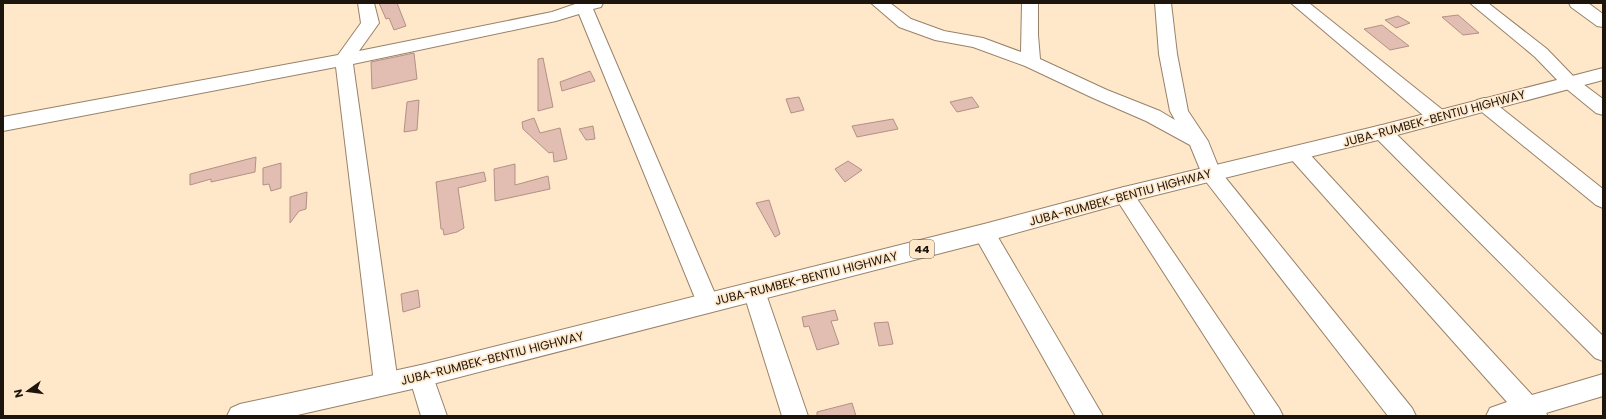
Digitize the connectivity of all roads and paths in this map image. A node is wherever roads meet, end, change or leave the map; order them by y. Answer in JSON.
{"nodes":[{"id":1,"x":366,"y":3,"type":"edge"},
{"id":2,"x":879,"y":3,"type":"edge"},
{"id":3,"x":1030,"y":3,"type":"edge"},
{"id":4,"x":1163,"y":3,"type":"edge"},
{"id":5,"x":1299,"y":3,"type":"edge"},
{"id":6,"x":1478,"y":3,"type":"edge"},
{"id":7,"x":1577,"y":3,"type":"edge"},
{"id":8,"x":589,"y":5,"type":"edge"},
{"id":9,"x":1603,"y":22,"type":"edge"},
{"id":10,"x":344,"y":60,"type":"junction"},
{"id":11,"x":1031,"y":62,"type":"junction"},
{"id":12,"x":1603,"y":74,"type":"edge"},
{"id":13,"x":1569,"y":82,"type":"junction"},
{"id":14,"x":1484,"y":104,"type":"junction"},
{"id":15,"x":1603,"y":109,"type":"edge"},
{"id":16,"x":1437,"y":116,"type":"junction"},
{"id":17,"x":3,"y":124,"type":"edge"},
{"id":18,"x":1382,"y":132,"type":"junction"},
{"id":19,"x":1198,"y":141,"type":"junction"},
{"id":20,"x":1296,"y":153,"type":"junction"},
{"id":21,"x":1211,"y":174,"type":"junction"},
{"id":22,"x":1124,"y":195,"type":"junction"},
{"id":23,"x":1603,"y":200,"type":"edge"},
{"id":24,"x":984,"y":234,"type":"junction"},
{"id":25,"x":754,"y":291,"type":"junction"},
{"id":26,"x":708,"y":303,"type":"junction"},
{"id":27,"x":1603,"y":351,"type":"edge"},
{"id":28,"x":421,"y":376,"type":"junction"},
{"id":29,"x":386,"y":383,"type":"junction"},
{"id":30,"x":1603,"y":385,"type":"edge"},
{"id":31,"x":1531,"y":412,"type":"edge"},
{"id":32,"x":247,"y":415,"type":"edge"},
{"id":33,"x":434,"y":416,"type":"edge"},
{"id":34,"x":795,"y":416,"type":"edge"},
{"id":35,"x":1090,"y":416,"type":"edge"},
{"id":36,"x":1270,"y":416,"type":"edge"},
{"id":37,"x":1403,"y":416,"type":"edge"},
{"id":38,"x":1499,"y":416,"type":"edge"}],
"edges":[{"from":1,"to":10,"type":"street"},
{"from":2,"to":11,"type":"street"},
{"from":3,"to":11,"type":"street"},
{"from":4,"to":19,"type":"street"},
{"from":5,"to":16,"type":"street"},
{"from":6,"to":13,"type":"street"},
{"from":7,"to":9,"type":"street"},
{"from":8,"to":10,"type":"street"},
{"from":8,"to":26,"type":"street"},
{"from":10,"to":17,"type":"street"},
{"from":10,"to":29,"type":"street"},
{"from":11,"to":19,"type":"street"},
{"from":12,"to":13,"type":"main road","name":"JUBA-RUMBEK-BENTIU HIGHWAY","number":"44"},
{"from":13,"to":14,"type":"main road","name":"JUBA-RUMBEK-BENTIU HIGHWAY","number":"44"},
{"from":13,"to":15,"type":"street"},
{"from":14,"to":16,"type":"main road","name":"JUBA-RUMBEK-BENTIU HIGHWAY","number":"44"},
{"from":14,"to":23,"type":"street"},
{"from":16,"to":18,"type":"main road","name":"JUBA-RUMBEK-BENTIU HIGHWAY","number":"44"},
{"from":18,"to":20,"type":"main road","name":"JUBA-RUMBEK-BENTIU HIGHWAY","number":"44"},
{"from":18,"to":27,"type":"street"},
{"from":19,"to":21,"type":"street"},
{"from":20,"to":21,"type":"main road","name":"JUBA-RUMBEK-BENTIU HIGHWAY","number":"44"},
{"from":20,"to":31,"type":"street"},
{"from":21,"to":22,"type":"main road","name":"JUBA-RUMBEK-BENTIU HIGHWAY","number":"44"},
{"from":21,"to":37,"type":"street"},
{"from":22,"to":24,"type":"main road","name":"JUBA-RUMBEK-BENTIU HIGHWAY","number":"44"},
{"from":22,"to":36,"type":"street"},
{"from":24,"to":25,"type":"main road","name":"JUBA-RUMBEK-BENTIU HIGHWAY","number":"44"},
{"from":24,"to":35,"type":"street"},
{"from":25,"to":26,"type":"main road","name":"JUBA-RUMBEK-BENTIU HIGHWAY","number":"44"},
{"from":25,"to":34,"type":"street"},
{"from":26,"to":28,"type":"main road","name":"JUBA-RUMBEK-BENTIU HIGHWAY","number":"44"},
{"from":28,"to":29,"type":"main road","name":"JUBA-RUMBEK-BENTIU HIGHWAY","number":"44"},
{"from":28,"to":33,"type":"street"},
{"from":29,"to":32,"type":"main road","name":"JUBA-RUMBEK-BENTIU HIGHWAY","number":"44"},
{"from":30,"to":31,"type":"street"},
{"from":31,"to":38,"type":"street"}]}
